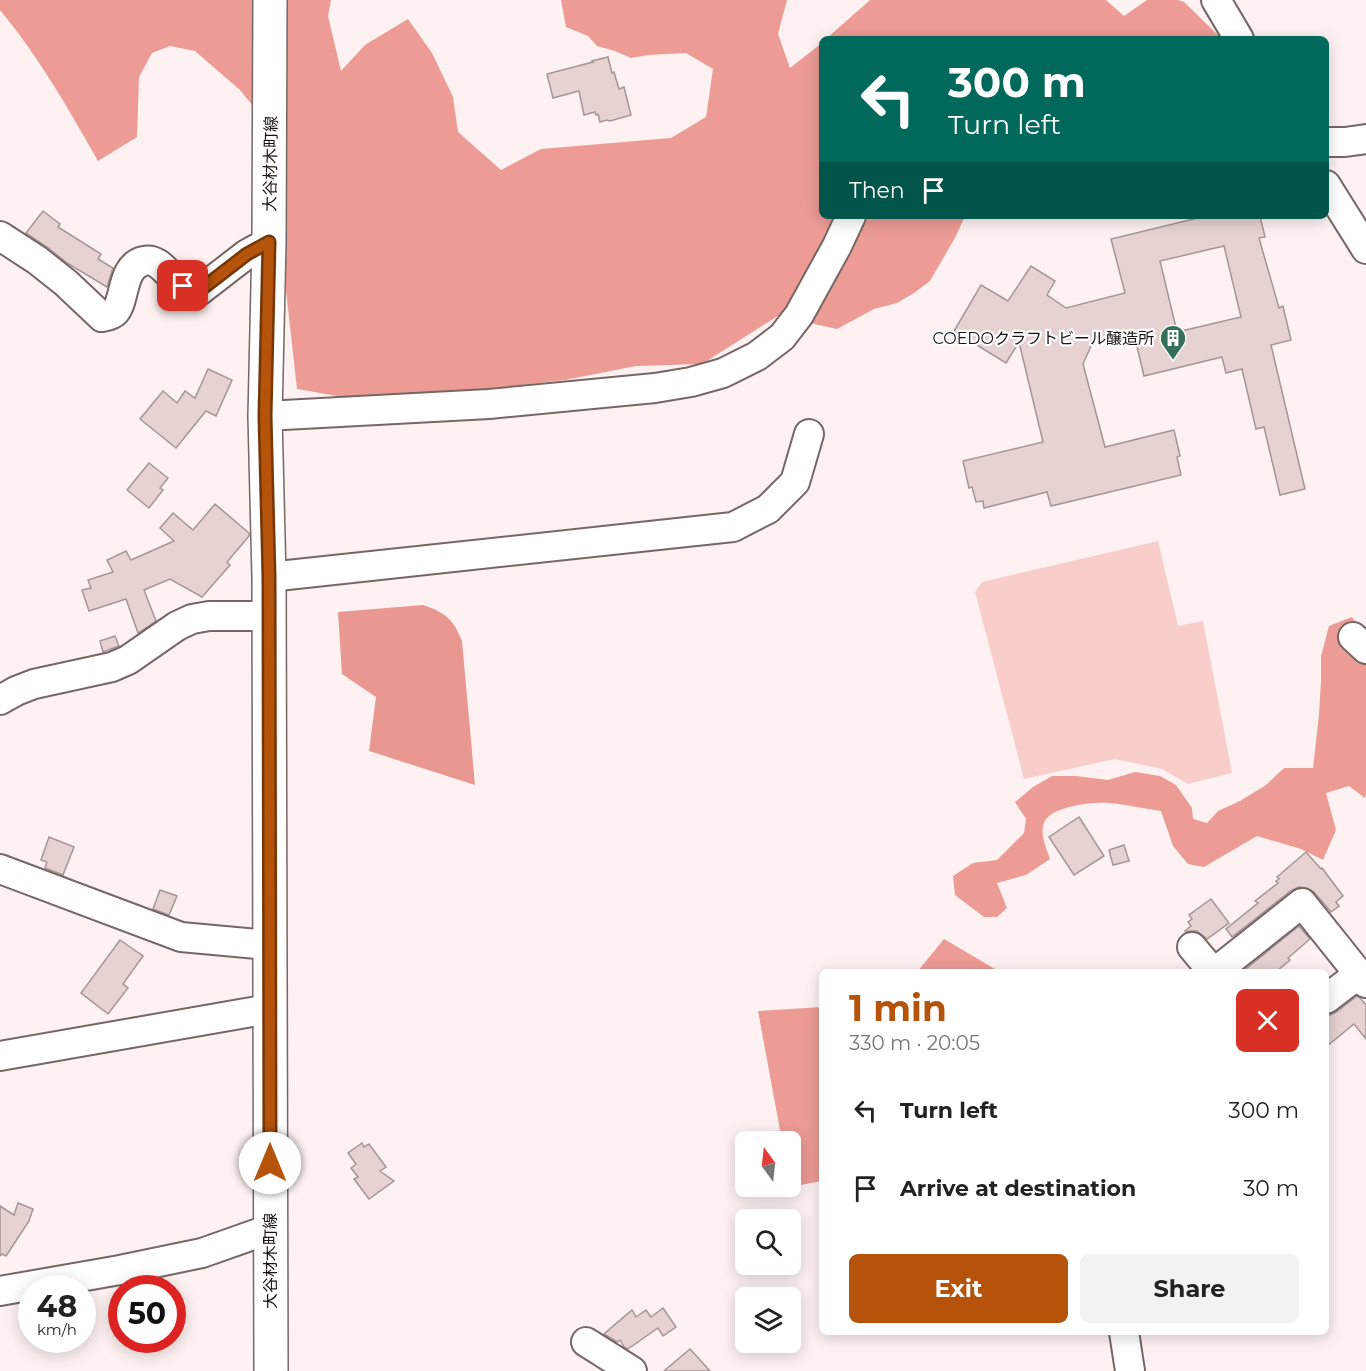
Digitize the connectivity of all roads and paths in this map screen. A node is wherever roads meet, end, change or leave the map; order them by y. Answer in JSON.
{"nodes":[{"id":1,"x":270,"y":0,"type":"edge"},
{"id":2,"x":1216,"y":0,"type":"edge"},
{"id":3,"x":1237,"y":36,"type":"edge"},
{"id":4,"x":1366,"y":139,"type":"edge"},
{"id":5,"x":1329,"y":142,"type":"edge"},
{"id":6,"x":1329,"y":190,"type":"edge"},
{"id":7,"x":850,"y":219,"type":"edge"},
{"id":8,"x":0,"y":236,"type":"edge"},
{"id":9,"x":269,"y":242,"type":"junction"},
{"id":10,"x":1366,"y":249,"type":"edge"},
{"id":11,"x":265,"y":416,"type":"junction"},
{"id":12,"x":809,"y":434,"type":"dead end"},
{"id":13,"x":269,"y":577,"type":"junction"},
{"id":14,"x":269,"y":616,"type":"junction"},
{"id":15,"x":0,"y":700,"type":"edge"},
{"id":16,"x":0,"y":869,"type":"edge"},
{"id":17,"x":269,"y":945,"type":"junction"},
{"id":18,"x":1192,"y":947,"type":"dead end"},
{"id":19,"x":1360,"y":965,"type":"edge"},
{"id":20,"x":1211,"y":969,"type":"edge"},
{"id":21,"x":1218,"y":969,"type":"edge"},
{"id":22,"x":1329,"y":996,"type":"edge"},
{"id":23,"x":269,"y":1010,"type":"junction"},
{"id":24,"x":0,"y":1056,"type":"edge"},
{"id":25,"x":270,"y":1229,"type":"junction"},
{"id":26,"x":0,"y":1291,"type":"edge"},
{"id":27,"x":1124,"y":1335,"type":"edge"},
{"id":28,"x":586,"y":1342,"type":"dead end"},
{"id":29,"x":271,"y":1371,"type":"edge"},
{"id":30,"x":632,"y":1371,"type":"edge"},
{"id":31,"x":1130,"y":1371,"type":"edge"}],
"edges":[{"from":1,"to":9,"type":"main road","name":"大谷材木町線"},
{"from":2,"to":3,"type":"street"},
{"from":4,"to":5,"type":"street"},
{"from":6,"to":10,"type":"street"},
{"from":7,"to":11,"type":"street"},
{"from":8,"to":9,"type":"street"},
{"from":9,"to":11,"type":"main road","name":"大谷材木町線"},
{"from":11,"to":13,"type":"main road","name":"大谷材木町線"},
{"from":12,"to":13,"type":"street"},
{"from":13,"to":14,"type":"main road","name":"大谷材木町線"},
{"from":14,"to":15,"type":"street"},
{"from":14,"to":17,"type":"main road","name":"大谷材木町線"},
{"from":16,"to":17,"type":"street"},
{"from":17,"to":23,"type":"main road","name":"大谷材木町線"},
{"from":18,"to":20,"type":"street"},
{"from":19,"to":21,"type":"street"},
{"from":19,"to":22,"type":"street"},
{"from":23,"to":24,"type":"street"},
{"from":23,"to":25,"type":"main road","name":"大谷材木町線"},
{"from":25,"to":26,"type":"street"},
{"from":25,"to":29,"type":"main road","name":"大谷材木町線"},
{"from":27,"to":31,"type":"street"},
{"from":28,"to":30,"type":"street"}]}
